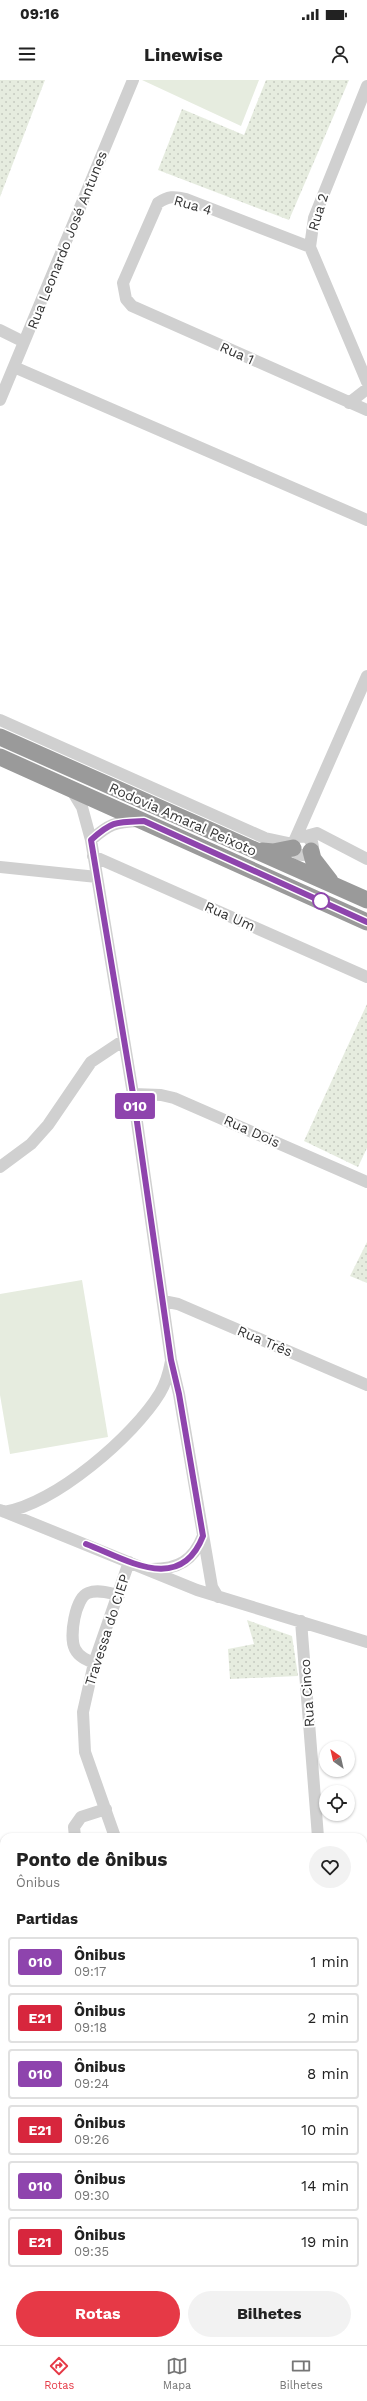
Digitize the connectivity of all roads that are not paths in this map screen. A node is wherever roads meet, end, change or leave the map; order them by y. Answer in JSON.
{"nodes":[{"id":1,"x":133,"y":80,"type":"edge"},
{"id":2,"x":367,"y":86,"type":"edge"},
{"id":3,"x":310,"y":247,"type":"junction"},
{"id":4,"x":123,"y":283,"type":"joint"},
{"id":5,"x":0,"y":330,"type":"edge"},
{"id":6,"x":24,"y":342,"type":"junction"},
{"id":7,"x":14,"y":367,"type":"junction"},
{"id":8,"x":367,"y":382,"type":"edge"},
{"id":9,"x":367,"y":389,"type":"edge"},
{"id":10,"x":0,"y":400,"type":"edge"},
{"id":11,"x":349,"y":403,"type":"junction"},
{"id":12,"x":367,"y":410,"type":"edge"},
{"id":13,"x":367,"y":520,"type":"edge"},
{"id":14,"x":367,"y":676,"type":"edge"},
{"id":15,"x":0,"y":720,"type":"edge"},
{"id":16,"x":0,"y":737,"type":"edge"},
{"id":17,"x":0,"y":758,"type":"edge"},
{"id":18,"x":71,"y":790,"type":"junction"},
{"id":19,"x":144,"y":821,"type":"junction"},
{"id":20,"x":91,"y":840,"type":"junction"},
{"id":21,"x":302,"y":844,"type":"junction"},
{"id":22,"x":256,"y":851,"type":"junction"},
{"id":23,"x":93,"y":856,"type":"junction"},
{"id":24,"x":367,"y":859,"type":"edge"},
{"id":25,"x":0,"y":866,"type":"edge"},
{"id":26,"x":97,"y":877,"type":"junction"},
{"id":27,"x":333,"y":884,"type":"junction"},
{"id":28,"x":367,"y":900,"type":"edge"},
{"id":29,"x":367,"y":922,"type":"edge"},
{"id":30,"x":367,"y":977,"type":"edge"},
{"id":31,"x":124,"y":1040,"type":"junction"},
{"id":32,"x":133,"y":1094,"type":"junction"},
{"id":33,"x":0,"y":1167,"type":"edge"},
{"id":34,"x":367,"y":1182,"type":"edge"},
{"id":35,"x":163,"y":1301,"type":"junction"},
{"id":36,"x":171,"y":1360,"type":"junction"},
{"id":37,"x":367,"y":1384,"type":"edge"},
{"id":38,"x":162,"y":1388,"type":"junction"},
{"id":39,"x":179,"y":1394,"type":"junction"},
{"id":40,"x":42,"y":1500,"type":"junction"},
{"id":41,"x":2,"y":1511,"type":"edge"},
{"id":42,"x":40,"y":1526,"type":"junction"},
{"id":43,"x":203,"y":1536,"type":"junction"},
{"id":44,"x":129,"y":1562,"type":"junction"},
{"id":45,"x":149,"y":1569,"type":"junction"},
{"id":46,"x":118,"y":1595,"type":"junction"},
{"id":47,"x":218,"y":1597,"type":"junction"},
{"id":48,"x":301,"y":1620,"type":"junction"},
{"id":49,"x":367,"y":1642,"type":"edge"},
{"id":50,"x":94,"y":1663,"type":"junction"},
{"id":51,"x":106,"y":1809,"type":"junction"},
{"id":52,"x":75,"y":1833,"type":"edge"},
{"id":53,"x":114,"y":1833,"type":"edge"},
{"id":54,"x":318,"y":1833,"type":"edge"}],
"edges":[{"from":1,"to":6,"type":"street","name":"Rua Leonardo José Antunes"},
{"from":2,"to":3,"type":"street","name":"Rua 2"},
{"from":3,"to":4,"type":"street","name":"Rua 4"},
{"from":3,"to":8,"type":"street","name":"Rua 2"},
{"from":4,"to":11,"type":"street","name":"Rua 1"},
{"from":5,"to":6,"type":"street"},
{"from":6,"to":7,"type":"street","name":"Rua Leonardo José Antunes"},
{"from":7,"to":10,"type":"street","name":"Rua Leonardo José Antunes"},
{"from":7,"to":13,"type":"street"},
{"from":9,"to":11,"type":"street"},
{"from":11,"to":12,"type":"street","name":"Rua 1"},
{"from":14,"to":21,"type":"street"},
{"from":15,"to":21,"type":"street"},
{"from":16,"to":22,"type":"highway","name":"Rodovia Amaral Peixoto"},
{"from":17,"to":18,"type":"highway","name":"Rodovia Amaral Peixoto"},
{"from":18,"to":19,"type":"highway","name":"Rodovia Amaral Peixoto"},
{"from":18,"to":20,"type":"street"},
{"from":19,"to":20,"type":"street"},
{"from":19,"to":29,"type":"highway","name":"Rodovia Amaral Peixoto"},
{"from":20,"to":23,"type":"street"},
{"from":21,"to":22,"type":"highway"},
{"from":21,"to":24,"type":"street"},
{"from":21,"to":27,"type":"highway"},
{"from":22,"to":27,"type":"highway","name":"Rodovia Amaral Peixoto"},
{"from":23,"to":26,"type":"street"},
{"from":23,"to":30,"type":"street","name":"Rua Um"},
{"from":25,"to":26,"type":"street"},
{"from":26,"to":31,"type":"street"},
{"from":27,"to":28,"type":"highway","name":"Rodovia Amaral Peixoto"},
{"from":31,"to":32,"type":"street"},
{"from":31,"to":33,"type":"street"},
{"from":32,"to":34,"type":"street","name":"Rua Dois"},
{"from":32,"to":35,"type":"street"},
{"from":35,"to":36,"type":"street"},
{"from":35,"to":37,"type":"street","name":"Rua Três"},
{"from":36,"to":38,"type":"street"},
{"from":36,"to":39,"type":"street"},
{"from":38,"to":39,"type":"street"},
{"from":38,"to":40,"type":"street"},
{"from":39,"to":43,"type":"street"},
{"from":40,"to":41,"type":"street"},
{"from":40,"to":42,"type":"street"},
{"from":41,"to":42,"type":"street"},
{"from":42,"to":44,"type":"street"},
{"from":43,"to":45,"type":"street"},
{"from":43,"to":47,"type":"street"},
{"from":44,"to":45,"type":"street"},
{"from":44,"to":46,"type":"street","name":"Travessa do CIEP"},
{"from":45,"to":47,"type":"street"},
{"from":46,"to":50,"type":"street","name":"Travessa do CIEP"},
{"from":46,"to":50,"type":"street"},
{"from":47,"to":48,"type":"street"},
{"from":48,"to":49,"type":"street"},
{"from":48,"to":54,"type":"street","name":"Rua Cinco"},
{"from":50,"to":51,"type":"street","name":"Travessa do CIEP"},
{"from":51,"to":52,"type":"street"},
{"from":51,"to":53,"type":"street","name":"Travessa do CIEP"}]}
